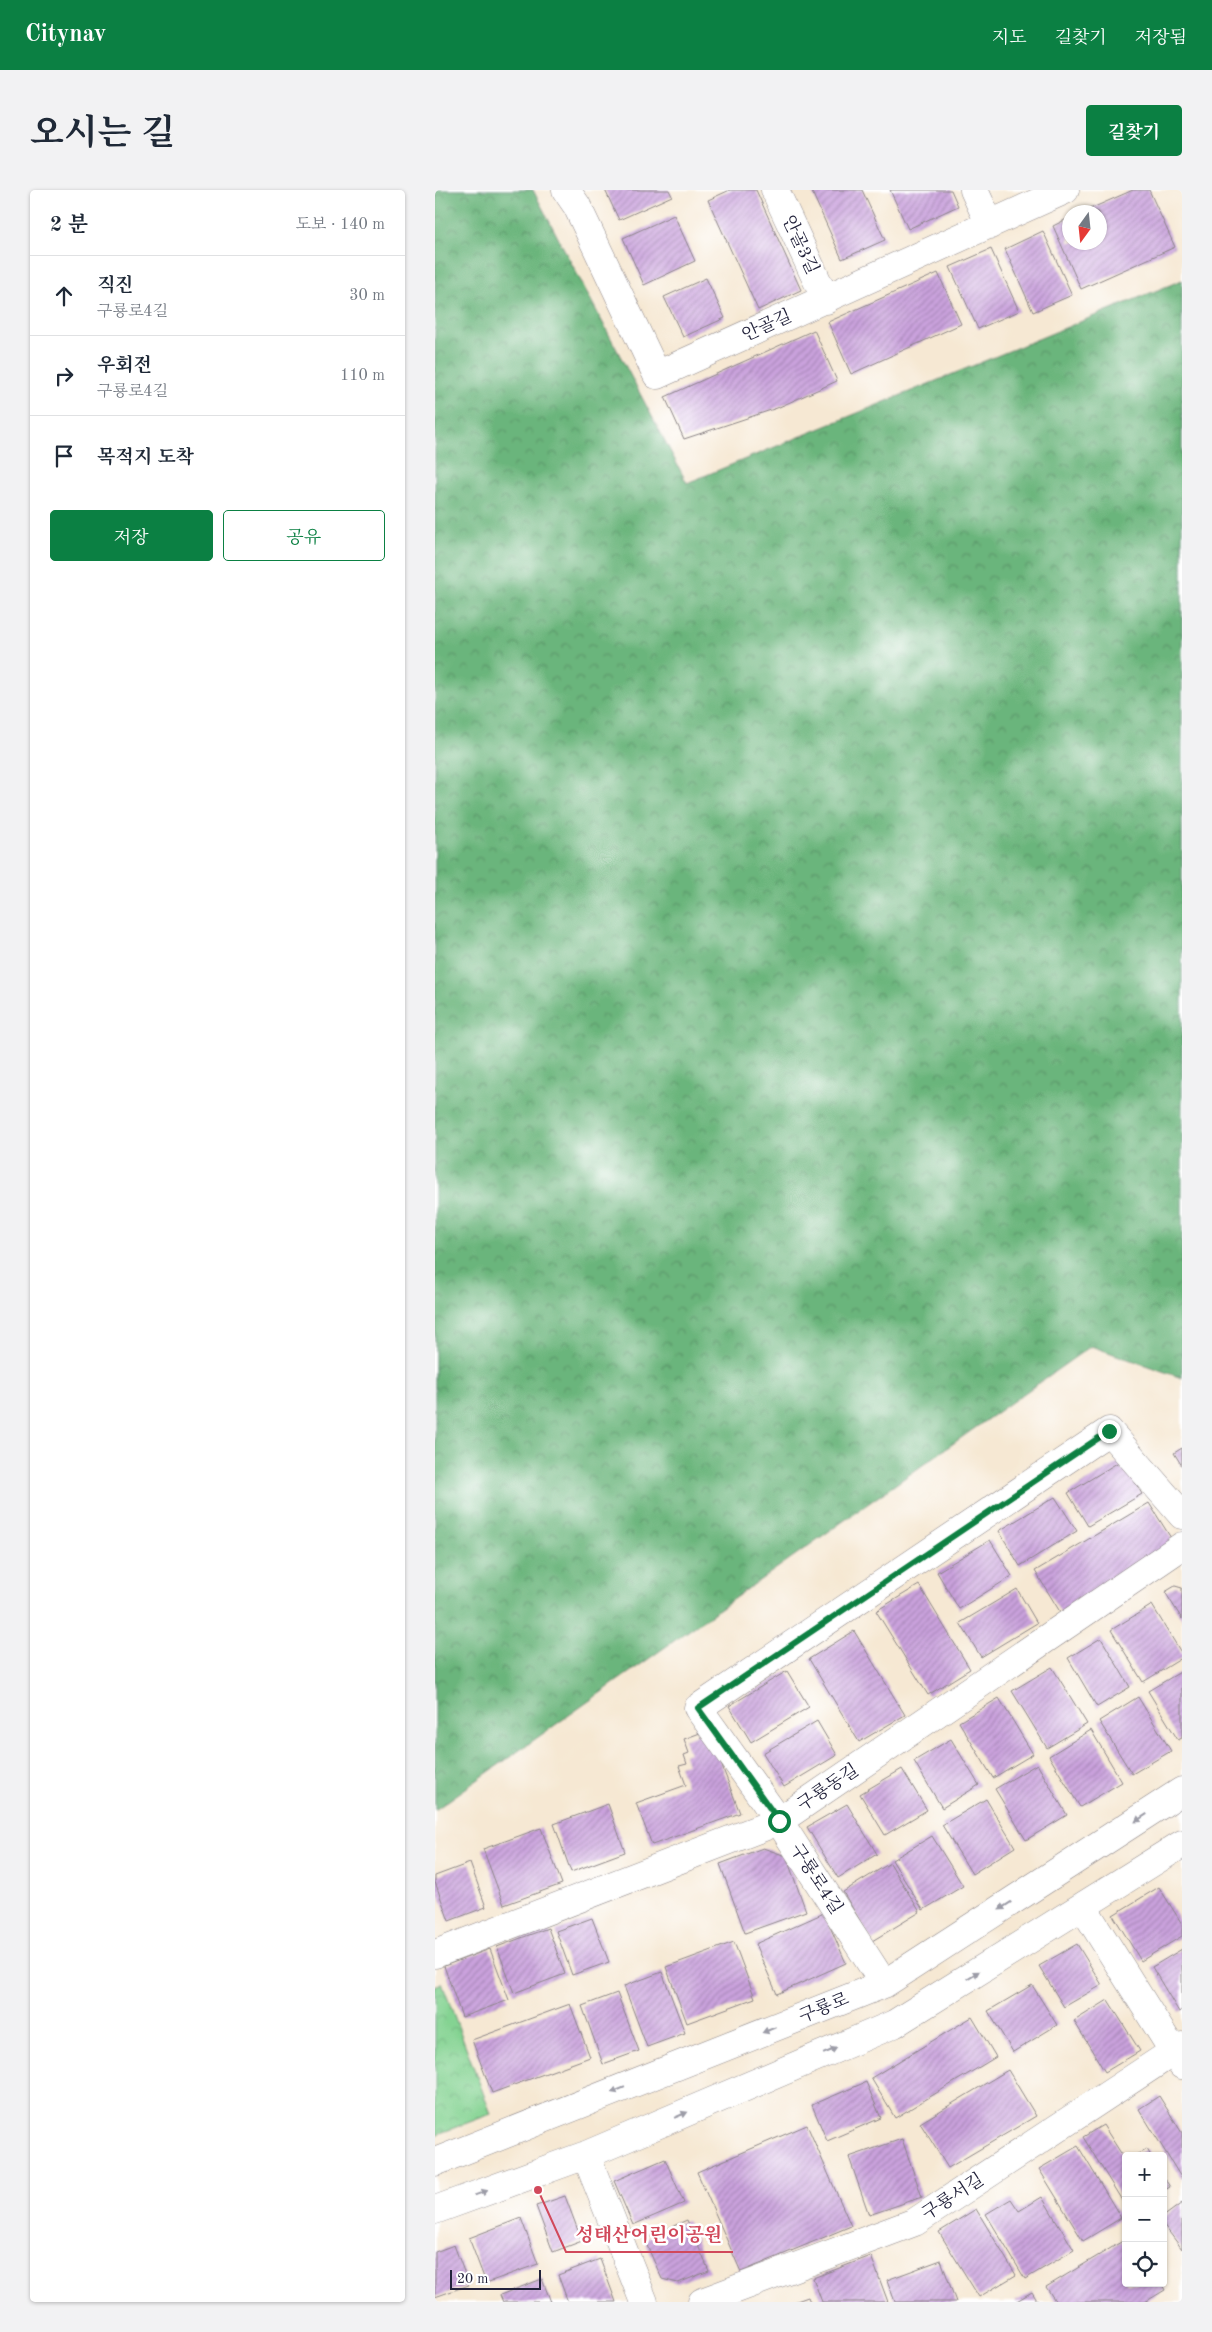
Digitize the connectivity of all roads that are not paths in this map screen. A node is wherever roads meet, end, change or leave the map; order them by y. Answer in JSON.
{"nodes":[{"id":1,"x":566,"y":190,"type":"edge"},
{"id":2,"x":775,"y":190,"type":"edge"},
{"id":3,"x":974,"y":190,"type":"edge"},
{"id":4,"x":1065,"y":190,"type":"edge"},
{"id":5,"x":990,"y":226,"type":"junction"},
{"id":6,"x":826,"y":300,"type":"junction"},
{"id":7,"x":1182,"y":1515,"type":"edge"},
{"id":8,"x":1182,"y":1546,"type":"edge"},
{"id":9,"x":1182,"y":1791,"type":"edge"},
{"id":10,"x":779,"y":1821,"type":"junction"},
{"id":11,"x":1182,"y":1844,"type":"edge"},
{"id":12,"x":1083,"y":1907,"type":"junction"},
{"id":13,"x":435,"y":1954,"type":"edge"},
{"id":14,"x":884,"y":1984,"type":"junction"},
{"id":15,"x":1179,"y":2054,"type":"edge"},
{"id":16,"x":586,"y":2155,"type":"junction"},
{"id":17,"x":435,"y":2162,"type":"edge"},
{"id":18,"x":435,"y":2210,"type":"edge"},
{"id":19,"x":644,"y":2302,"type":"edge"},
{"id":20,"x":701,"y":2302,"type":"edge"}],
"edges":[{"from":1,"to":6,"type":"street","name":"안골길"},
{"from":2,"to":6,"type":"street","name":"안골3길"},
{"from":3,"to":5,"type":"street"},
{"from":4,"to":5,"type":"street","name":"안골길"},
{"from":5,"to":6,"type":"street","name":"안골길"},
{"from":7,"to":10,"type":"street","name":"구룡로4길"},
{"from":8,"to":10,"type":"street","name":"구룡동길"},
{"from":9,"to":14,"type":"street","name":"구룡로","one_way":true},
{"from":10,"to":13,"type":"street","name":"구룡동길"},
{"from":10,"to":14,"type":"street","name":"구룡로4길"},
{"from":11,"to":12,"type":"street"},
{"from":12,"to":15,"type":"street"},
{"from":16,"to":12,"type":"street","one_way":true},
{"from":14,"to":17,"type":"street","name":"구룡로","one_way":true},
{"from":15,"to":20,"type":"street","name":"구룡서길"},
{"from":18,"to":16,"type":"street","one_way":true},
{"from":16,"to":19,"type":"street"}]}
